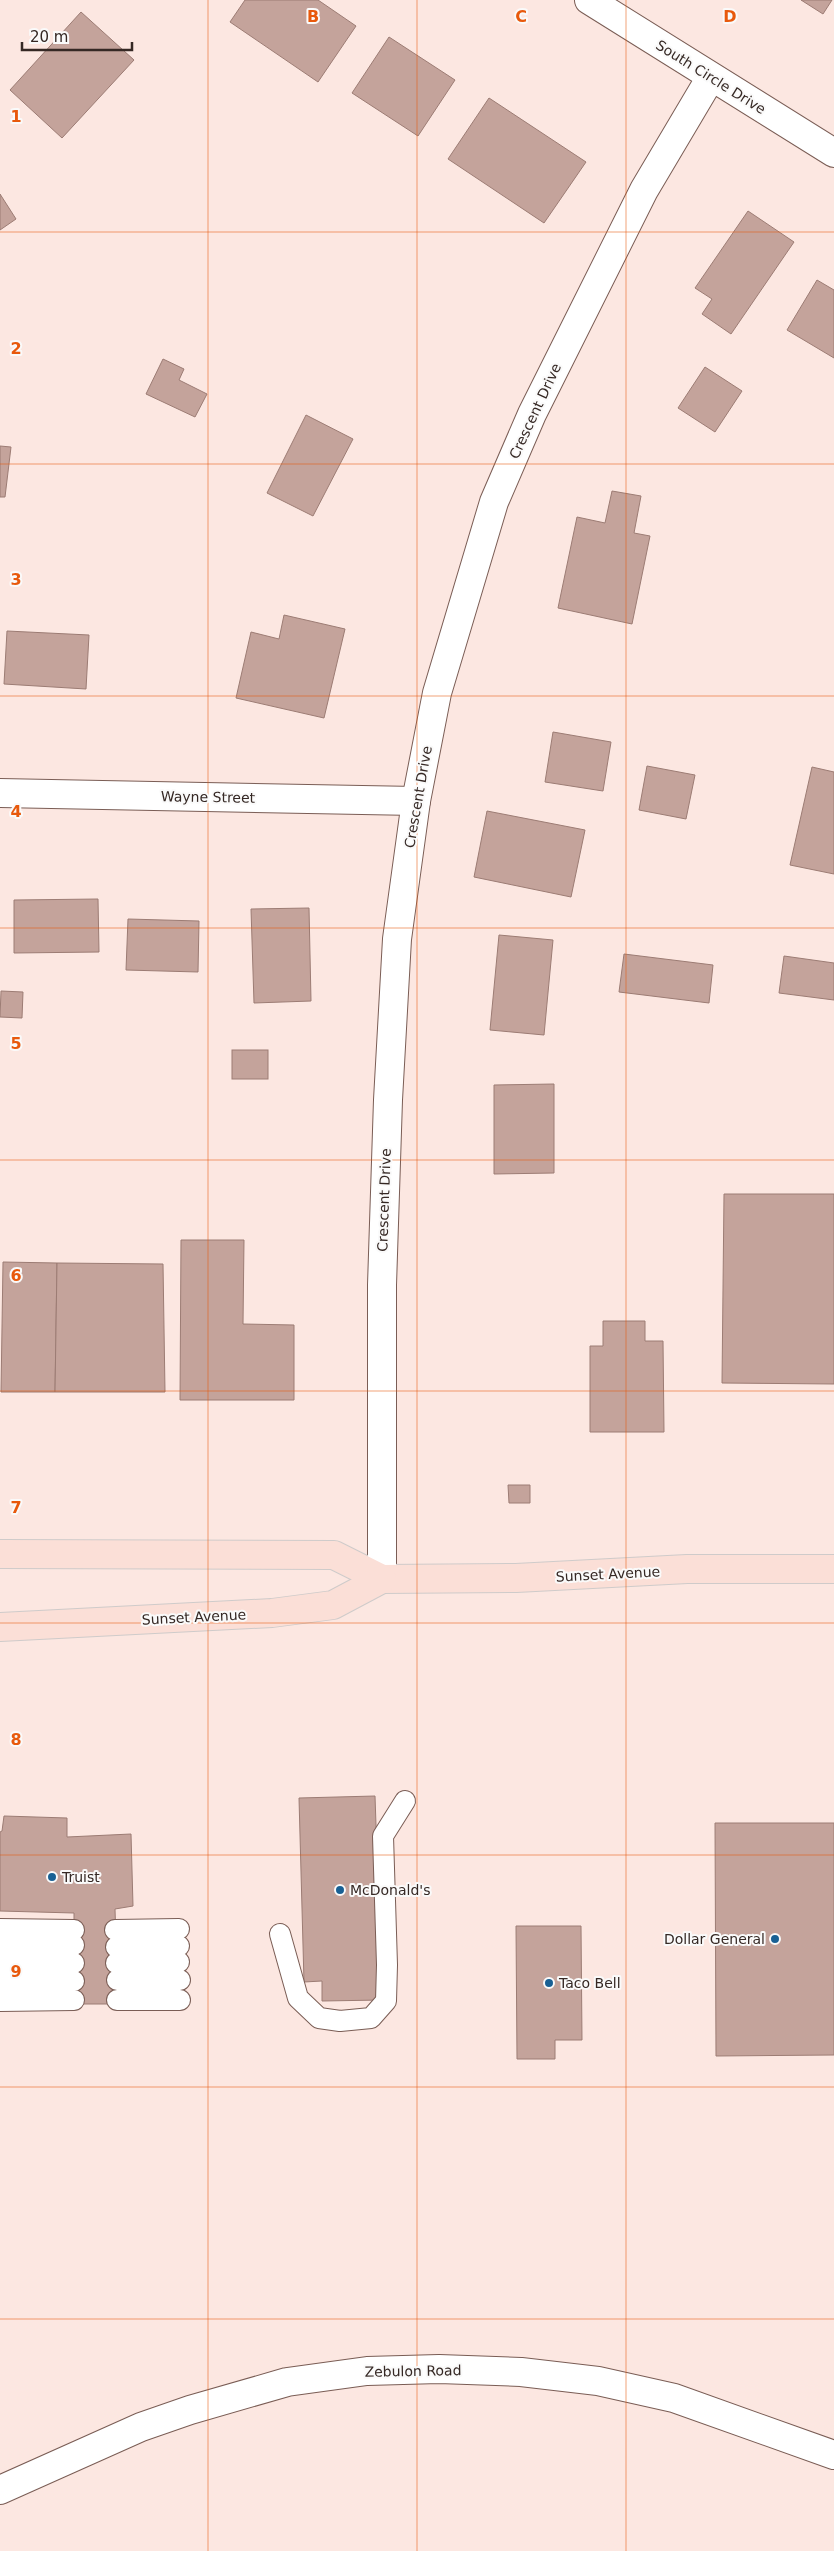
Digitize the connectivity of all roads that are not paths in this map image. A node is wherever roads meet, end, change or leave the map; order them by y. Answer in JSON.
{"nodes":[{"id":1,"x":589,"y":0,"type":"edge"},
{"id":2,"x":711,"y":77,"type":"junction"},
{"id":3,"x":834,"y":153,"type":"edge"},
{"id":4,"x":0,"y":792,"type":"edge"},
{"id":5,"x":416,"y":801,"type":"junction"},
{"id":6,"x":0,"y":1554,"type":"edge"},
{"id":7,"x":834,"y":1569,"type":"edge"},
{"id":8,"x":382,"y":1579,"type":"junction"},
{"id":9,"x":0,"y":1627,"type":"edge"},
{"id":10,"x":405,"y":1801,"type":"dead end"},
{"id":11,"x":0,"y":1929,"type":"edge"},
{"id":12,"x":280,"y":1934,"type":"dead end"},
{"id":13,"x":0,"y":1944,"type":"edge"},
{"id":14,"x":0,"y":1962,"type":"edge"},
{"id":15,"x":74,"y":1964,"type":"junction"},
{"id":16,"x":116,"y":1964,"type":"junction"},
{"id":17,"x":0,"y":1980,"type":"edge"},
{"id":18,"x":180,"y":2000,"type":"dead end"},
{"id":19,"x":0,"y":2001,"type":"edge"},
{"id":20,"x":834,"y":2455,"type":"edge"},
{"id":21,"x":0,"y":2490,"type":"edge"}],
"edges":[{"from":1,"to":2,"type":"street","name":"South Circle Drive"},
{"from":2,"to":3,"type":"street","name":"South Circle Drive"},
{"from":2,"to":5,"type":"street","name":"Crescent Drive"},
{"from":4,"to":5,"type":"street","name":"Wayne Street"},
{"from":5,"to":8,"type":"street","name":"Crescent Drive"},
{"from":6,"to":8,"type":"main road","name":"Sunset Avenue"},
{"from":7,"to":8,"type":"main road","name":"Sunset Avenue"},
{"from":8,"to":9,"type":"main road","name":"Sunset Avenue"},
{"from":10,"to":12,"type":"lane"},
{"from":11,"to":15,"type":"lane"},
{"from":13,"to":15,"type":"lane"},
{"from":14,"to":15,"type":"lane"},
{"from":15,"to":17,"type":"lane"},
{"from":15,"to":19,"type":"lane"},
{"from":16,"to":16,"type":"lane"},
{"from":16,"to":18,"type":"lane"},
{"from":20,"to":21,"type":"street","name":"Zebulon Road"}]}
